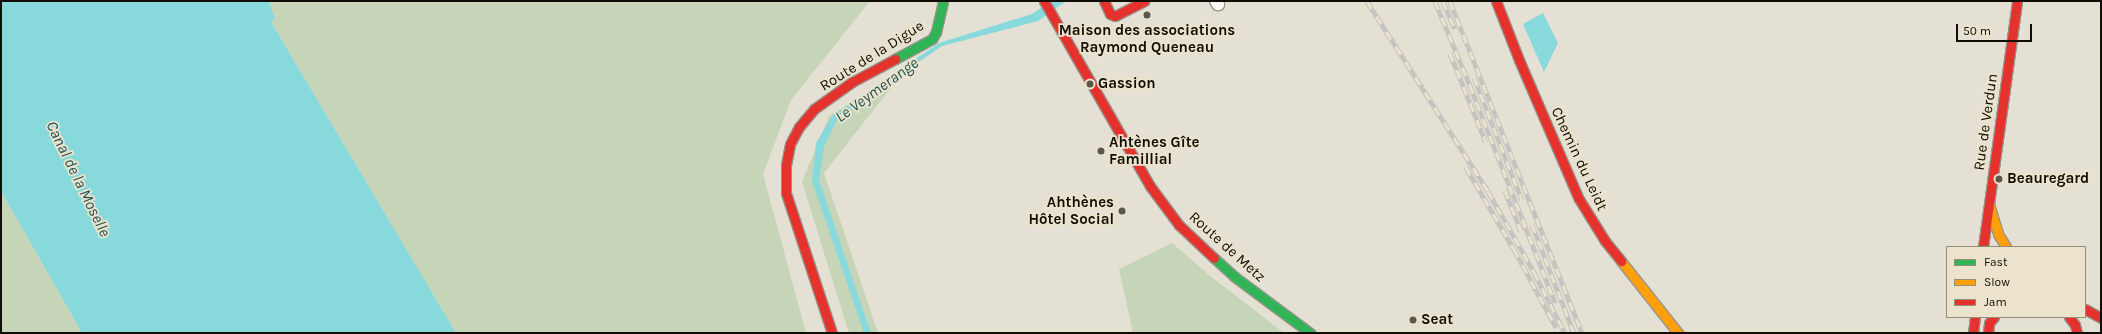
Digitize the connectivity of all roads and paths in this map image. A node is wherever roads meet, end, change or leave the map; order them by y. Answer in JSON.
{"nodes":[{"id":1,"x":943,"y":1,"type":"edge"},
{"id":2,"x":1104,"y":1,"type":"edge"},
{"id":3,"x":1144,"y":1,"type":"edge"},
{"id":4,"x":1496,"y":1,"type":"edge"},
{"id":5,"x":2016,"y":1,"type":"edge"},
{"id":6,"x":1045,"y":2,"type":"edge"},
{"id":7,"x":1989,"y":204,"type":"junction"},
{"id":8,"x":1983,"y":246,"type":"edge"},
{"id":9,"x":2005,"y":246,"type":"edge"},
{"id":10,"x":2086,"y":310,"type":"edge"},
{"id":11,"x":1974,"y":318,"type":"edge"},
{"id":12,"x":1993,"y":318,"type":"edge"},
{"id":13,"x":2070,"y":318,"type":"edge"},
{"id":14,"x":2101,"y":318,"type":"edge"},
{"id":15,"x":832,"y":333,"type":"edge"},
{"id":16,"x":1310,"y":333,"type":"edge"},
{"id":17,"x":1678,"y":333,"type":"edge"},
{"id":18,"x":1973,"y":333,"type":"edge"},
{"id":19,"x":1988,"y":333,"type":"edge"},
{"id":20,"x":2077,"y":333,"type":"edge"}],
"edges":[{"from":1,"to":15,"type":"main road","name":"Route de la Digue"},
{"from":2,"to":3,"type":"main road"},
{"from":4,"to":17,"type":"main road","name":"Chemin du Leidt"},
{"from":5,"to":7,"type":"main road","name":"Rue de Verdun"},
{"from":6,"to":16,"type":"main road","name":"Route de Metz"},
{"from":7,"to":8,"type":"main road","name":"Rue de Verdun"},
{"from":7,"to":9,"type":"main road"},
{"from":10,"to":14,"type":"main road"},
{"from":11,"to":18,"type":"main road"},
{"from":12,"to":19,"type":"main road"},
{"from":13,"to":20,"type":"main road"}]}
